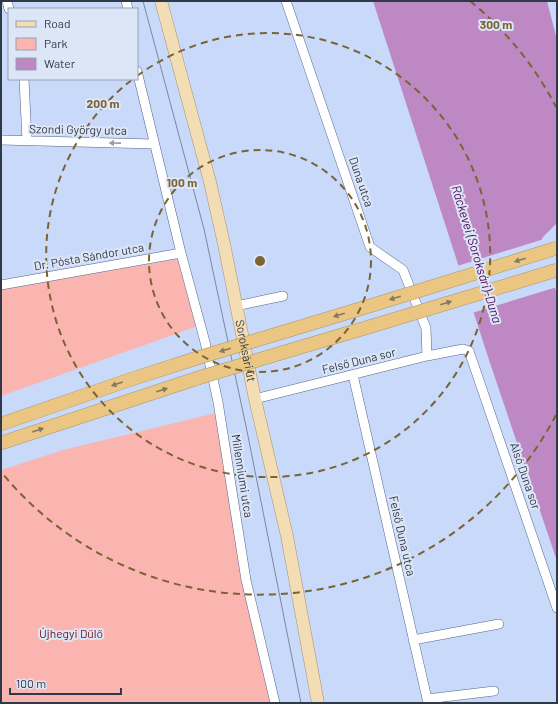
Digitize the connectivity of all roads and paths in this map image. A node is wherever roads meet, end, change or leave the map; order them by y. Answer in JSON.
{"nodes":[{"id":1,"x":161,"y":1,"type":"edge"},
{"id":2,"x":286,"y":1,"type":"edge"},
{"id":3,"x":138,"y":75,"type":"edge"},
{"id":4,"x":24,"y":80,"type":"edge"},
{"id":5,"x":1,"y":140,"type":"edge"},
{"id":6,"x":27,"y":141,"type":"junction"},
{"id":7,"x":154,"y":144,"type":"junction"},
{"id":8,"x":557,"y":248,"type":"edge"},
{"id":9,"x":181,"y":253,"type":"junction"},
{"id":10,"x":557,"y":270,"type":"edge"},
{"id":11,"x":1,"y":285,"type":"edge"},
{"id":12,"x":283,"y":296,"type":"dead end"},
{"id":13,"x":236,"y":306,"type":"junction"},
{"id":14,"x":470,"y":351,"type":"joint"},
{"id":15,"x":427,"y":356,"type":"junction"},
{"id":16,"x":354,"y":375,"type":"junction"},
{"id":17,"x":255,"y":399,"type":"junction"},
{"id":18,"x":1,"y":424,"type":"edge"},
{"id":19,"x":1,"y":443,"type":"edge"},
{"id":20,"x":557,"y":608,"type":"edge"},
{"id":21,"x":499,"y":624,"type":"dead end"},
{"id":22,"x":413,"y":640,"type":"junction"},
{"id":23,"x":494,"y":691,"type":"dead end"},
{"id":24,"x":427,"y":701,"type":"edge"},
{"id":25,"x":275,"y":703,"type":"edge"},
{"id":26,"x":318,"y":703,"type":"edge"}],
"edges":[{"from":1,"to":13,"type":"main road","name":"Soroksári út"},
{"from":2,"to":15,"type":"street","name":"Duna utca"},
{"from":3,"to":7,"type":"street","name":"Millenniumi utca"},
{"from":4,"to":6,"type":"street"},
{"from":5,"to":6,"type":"street","name":"Szondi György utca"},
{"from":7,"to":6,"type":"street","name":"Szondi György utca","one_way":true},
{"from":7,"to":9,"type":"street","name":"Millenniumi utca"},
{"from":8,"to":18,"type":"highway","one_way":true,"bridge":true},
{"from":9,"to":11,"type":"street","name":"Dr. Pósta Sándor utca"},
{"from":9,"to":25,"type":"street","name":"Millenniumi utca"},
{"from":19,"to":10,"type":"highway","one_way":true,"bridge":true},
{"from":12,"to":13,"type":"street"},
{"from":13,"to":17,"type":"main road","name":"Soroksári út"},
{"from":14,"to":15,"type":"street","name":"Felső Duna sor"},
{"from":14,"to":20,"type":"street","name":"Alsó Duna sor"},
{"from":15,"to":16,"type":"street","name":"Felső Duna sor"},
{"from":16,"to":17,"type":"street","name":"Felső Duna sor"},
{"from":16,"to":22,"type":"street","name":"Felső Duna utca"},
{"from":17,"to":26,"type":"main road","name":"Soroksári út"},
{"from":21,"to":22,"type":"street"},
{"from":22,"to":24,"type":"street","name":"Felső Duna utca"},
{"from":23,"to":24,"type":"street"}]}
